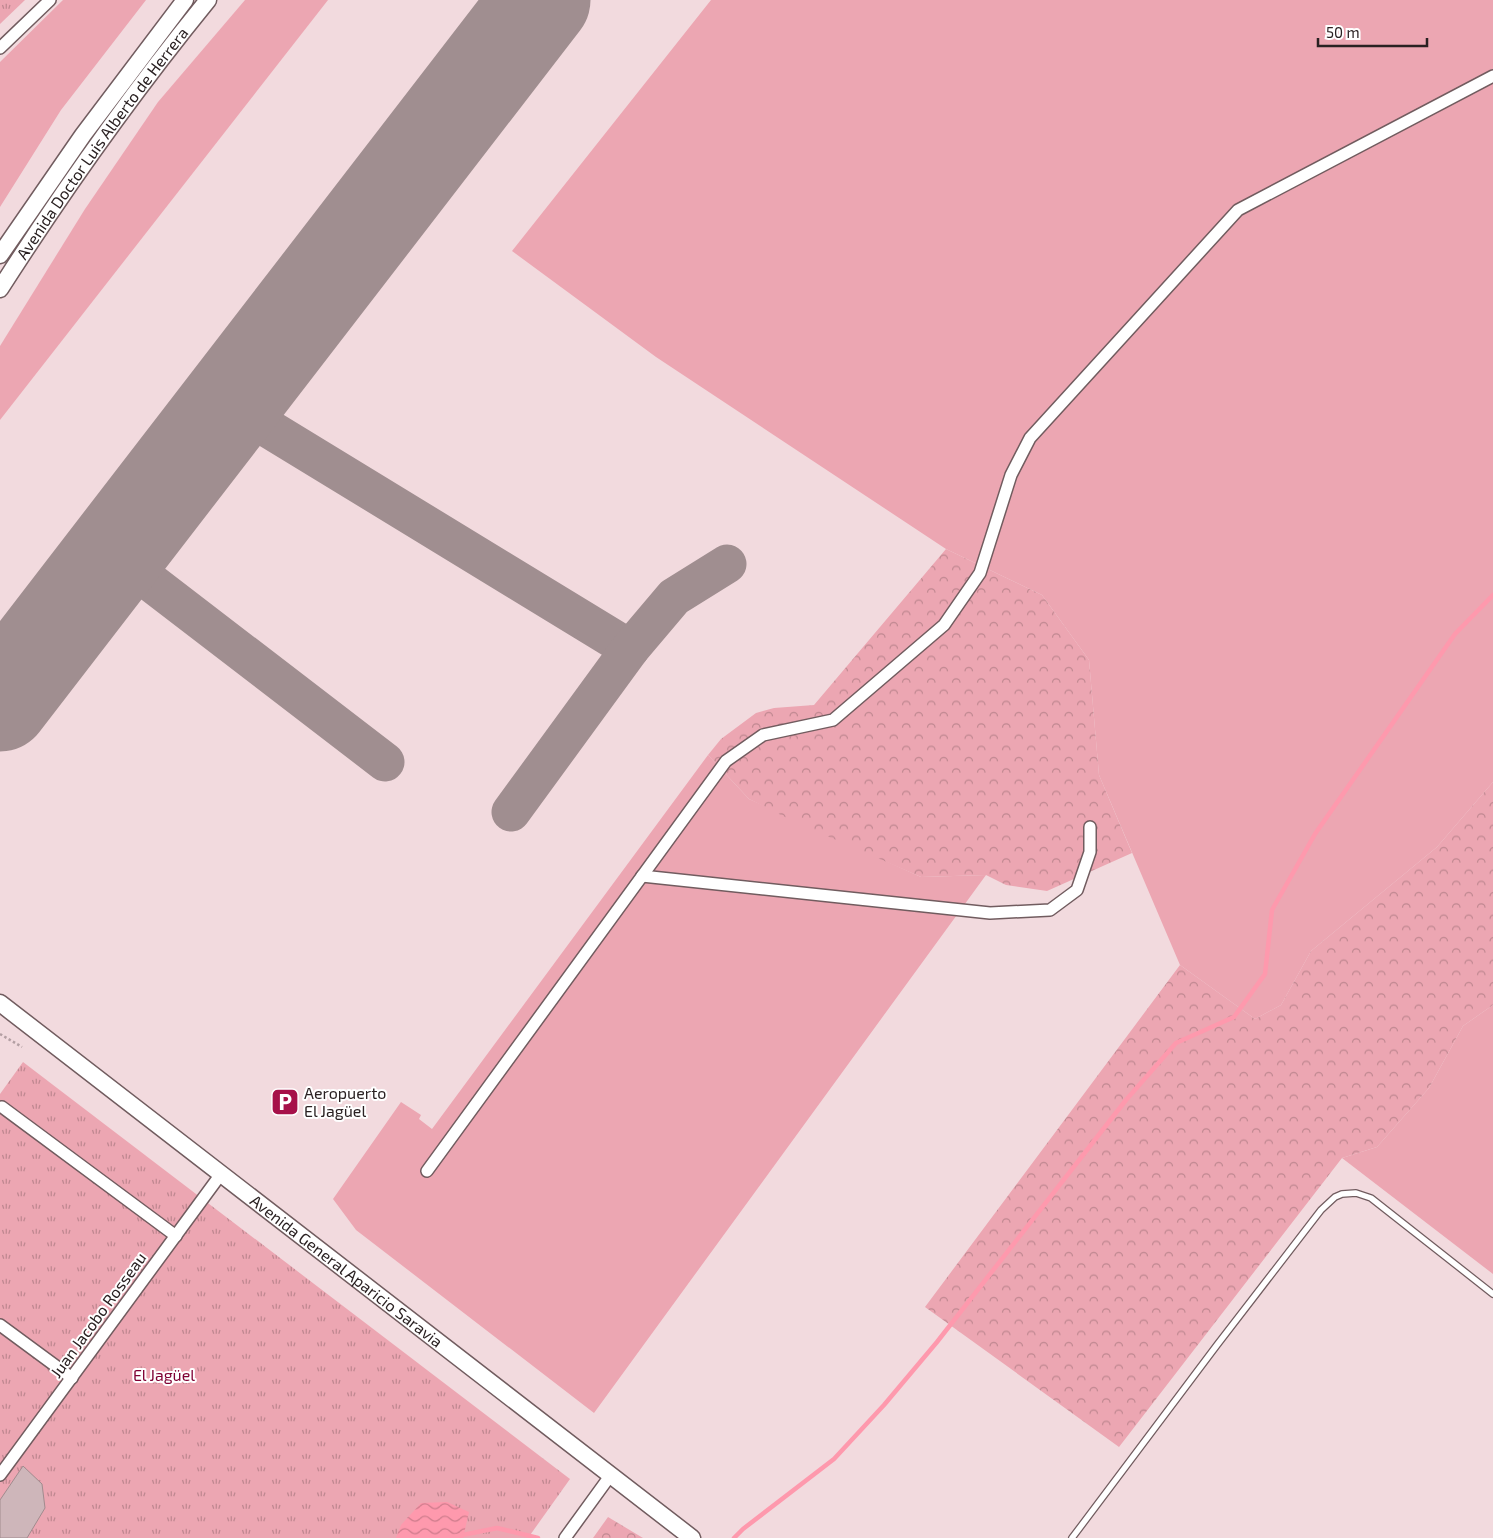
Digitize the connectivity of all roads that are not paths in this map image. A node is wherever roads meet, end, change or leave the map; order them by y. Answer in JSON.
{"nodes":[{"id":1,"x":50,"y":0,"type":"edge"},
{"id":2,"x":185,"y":0,"type":"edge"},
{"id":3,"x":208,"y":0,"type":"edge"},
{"id":4,"x":0,"y":48,"type":"edge"},
{"id":5,"x":1493,"y":76,"type":"edge"},
{"id":6,"x":0,"y":255,"type":"edge"},
{"id":7,"x":0,"y":289,"type":"edge"},
{"id":8,"x":1090,"y":827,"type":"dead end"},
{"id":9,"x":642,"y":876,"type":"junction"},
{"id":10,"x":0,"y":1003,"type":"edge"},
{"id":11,"x":2,"y":1107,"type":"dead end"},
{"id":12,"x":427,"y":1171,"type":"dead end"},
{"id":13,"x":221,"y":1174,"type":"junction"},
{"id":14,"x":176,"y":1236,"type":"junction"},
{"id":15,"x":1493,"y":1294,"type":"edge"},
{"id":16,"x":0,"y":1324,"type":"edge"},
{"id":17,"x":72,"y":1378,"type":"junction"},
{"id":18,"x":1,"y":1470,"type":"edge"},
{"id":19,"x":610,"y":1476,"type":"junction"},
{"id":20,"x":566,"y":1538,"type":"edge"},
{"id":21,"x":692,"y":1538,"type":"edge"},
{"id":22,"x":1072,"y":1538,"type":"edge"}],
"edges":[{"from":1,"to":4,"type":"street"},
{"from":2,"to":6,"type":"main road","name":"Avenida Doctor Luis Alberto de Herrera"},
{"from":3,"to":7,"type":"main road","name":"Avenida Doctor Luis Alberto de Herrera"},
{"from":5,"to":9,"type":"street"},
{"from":8,"to":9,"type":"street"},
{"from":9,"to":12,"type":"street"},
{"from":10,"to":13,"type":"main road","name":"Avenida General Aparicio Saravia"},
{"from":11,"to":14,"type":"street"},
{"from":13,"to":14,"type":"street","name":"Juan Jacobo Rosseau"},
{"from":13,"to":19,"type":"main road","name":"Avenida General Aparicio Saravia"},
{"from":14,"to":17,"type":"street","name":"Juan Jacobo Rosseau"},
{"from":15,"to":22,"type":"lane"},
{"from":16,"to":17,"type":"street"},
{"from":17,"to":18,"type":"street","name":"Juan Jacobo Rosseau"},
{"from":19,"to":20,"type":"street"},
{"from":19,"to":21,"type":"main road","name":"Avenida General Aparicio Saravia"}]}
